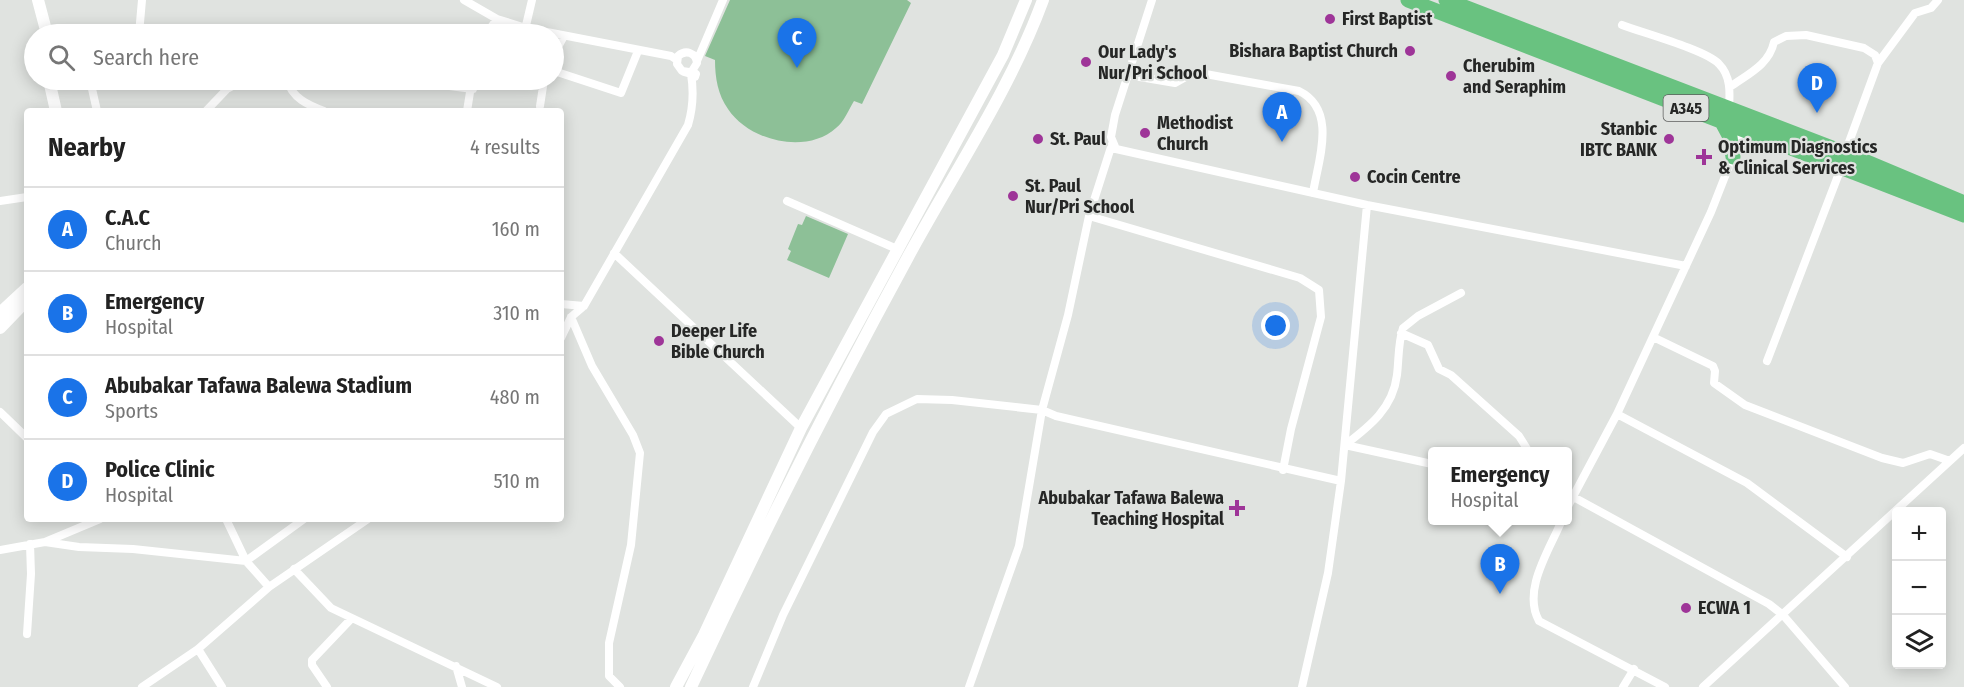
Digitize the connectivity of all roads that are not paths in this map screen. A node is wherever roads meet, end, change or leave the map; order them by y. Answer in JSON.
{"nodes":[{"id":1,"x":37,"y":0,"type":"edge"},
{"id":2,"x":142,"y":0,"type":"edge"},
{"id":3,"x":464,"y":0,"type":"edge"},
{"id":4,"x":532,"y":0,"type":"edge"},
{"id":5,"x":723,"y":0,"type":"edge"},
{"id":6,"x":1026,"y":0,"type":"edge"},
{"id":7,"x":1043,"y":0,"type":"edge"},
{"id":8,"x":1152,"y":0,"type":"edge"},
{"id":9,"x":1408,"y":0,"type":"edge"},
{"id":10,"x":1446,"y":0,"type":"edge"},
{"id":11,"x":1938,"y":0,"type":"edge"},
{"id":12,"x":1428,"y":3,"type":"edge"},
{"id":13,"x":496,"y":19,"type":"junction"},
{"id":14,"x":41,"y":24,"type":"edge"},
{"id":15,"x":43,"y":24,"type":"edge"},
{"id":16,"x":140,"y":24,"type":"edge"},
{"id":17,"x":493,"y":24,"type":"edge"},
{"id":18,"x":508,"y":24,"type":"edge"},
{"id":19,"x":527,"y":24,"type":"edge"},
{"id":20,"x":1492,"y":25,"type":"junction"},
{"id":21,"x":1622,"y":25,"type":"dead end"},
{"id":22,"x":564,"y":36,"type":"edge"},
{"id":23,"x":705,"y":38,"type":"junction"},
{"id":24,"x":638,"y":51,"type":"junction"},
{"id":25,"x":688,"y":52,"type":"junction"},
{"id":26,"x":697,"y":61,"type":"junction"},
{"id":27,"x":1878,"y":63,"type":"junction"},
{"id":28,"x":683,"y":68,"type":"junction"},
{"id":29,"x":564,"y":74,"type":"edge"},
{"id":30,"x":1128,"y":75,"type":"junction"},
{"id":31,"x":1730,"y":87,"type":"junction"},
{"id":32,"x":51,"y":90,"type":"edge"},
{"id":33,"x":59,"y":90,"type":"edge"},
{"id":34,"x":92,"y":90,"type":"edge"},
{"id":35,"x":226,"y":90,"type":"edge"},
{"id":36,"x":290,"y":90,"type":"edge"},
{"id":37,"x":470,"y":90,"type":"edge"},
{"id":38,"x":542,"y":90,"type":"edge"},
{"id":39,"x":540,"y":106,"type":"dead end"},
{"id":40,"x":55,"y":108,"type":"edge"},
{"id":41,"x":62,"y":108,"type":"edge"},
{"id":42,"x":96,"y":108,"type":"edge"},
{"id":43,"x":209,"y":108,"type":"edge"},
{"id":44,"x":313,"y":108,"type":"edge"},
{"id":45,"x":467,"y":108,"type":"edge"},
{"id":46,"x":1725,"y":115,"type":"junction"},
{"id":47,"x":1747,"y":124,"type":"junction"},
{"id":48,"x":1112,"y":144,"type":"junction"},
{"id":49,"x":1733,"y":157,"type":"junction"},
{"id":50,"x":1843,"y":161,"type":"junction"},
{"id":51,"x":1313,"y":193,"type":"junction"},
{"id":52,"x":24,"y":197,"type":"edge"},
{"id":53,"x":0,"y":201,"type":"edge"},
{"id":54,"x":787,"y":201,"type":"dead end"},
{"id":55,"x":1964,"y":203,"type":"edge"},
{"id":56,"x":1367,"y":205,"type":"junction"},
{"id":57,"x":1964,"y":215,"type":"edge"},
{"id":58,"x":1089,"y":216,"type":"junction"},
{"id":59,"x":897,"y":249,"type":"junction"},
{"id":60,"x":614,"y":253,"type":"junction"},
{"id":61,"x":1686,"y":266,"type":"junction"},
{"id":62,"x":24,"y":291,"type":"edge"},
{"id":63,"x":1461,"y":293,"type":"dead end"},
{"id":64,"x":24,"y":303,"type":"edge"},
{"id":65,"x":564,"y":304,"type":"edge"},
{"id":66,"x":584,"y":306,"type":"junction"},
{"id":67,"x":0,"y":313,"type":"edge"},
{"id":68,"x":571,"y":317,"type":"junction"},
{"id":69,"x":0,"y":328,"type":"edge"},
{"id":70,"x":564,"y":332,"type":"edge"},
{"id":71,"x":1401,"y":333,"type":"junction"},
{"id":72,"x":1653,"y":337,"type":"junction"},
{"id":73,"x":1767,"y":361,"type":"dead end"},
{"id":74,"x":1042,"y":410,"type":"junction"},
{"id":75,"x":0,"y":412,"type":"edge"},
{"id":76,"x":1617,"y":414,"type":"junction"},
{"id":77,"x":801,"y":428,"type":"junction"},
{"id":78,"x":24,"y":435,"type":"edge"},
{"id":79,"x":812,"y":436,"type":"junction"},
{"id":80,"x":1345,"y":445,"type":"junction"},
{"id":81,"x":1526,"y":447,"type":"edge"},
{"id":82,"x":1964,"y":448,"type":"edge"},
{"id":83,"x":1950,"y":461,"type":"junction"},
{"id":84,"x":1428,"y":463,"type":"edge"},
{"id":85,"x":1283,"y":470,"type":"junction"},
{"id":86,"x":1341,"y":481,"type":"junction"},
{"id":87,"x":1572,"y":491,"type":"edge"},
{"id":88,"x":1572,"y":495,"type":"edge"},
{"id":89,"x":93,"y":522,"type":"edge"},
{"id":90,"x":227,"y":522,"type":"edge"},
{"id":91,"x":300,"y":522,"type":"edge"},
{"id":92,"x":364,"y":522,"type":"edge"},
{"id":93,"x":1560,"y":525,"type":"edge"},
{"id":94,"x":45,"y":542,"type":"junction"},
{"id":95,"x":30,"y":544,"type":"junction"},
{"id":96,"x":0,"y":550,"type":"edge"},
{"id":97,"x":1847,"y":557,"type":"junction"},
{"id":98,"x":246,"y":561,"type":"junction"},
{"id":99,"x":294,"y":569,"type":"junction"},
{"id":100,"x":269,"y":587,"type":"junction"},
{"id":101,"x":1784,"y":615,"type":"junction"},
{"id":102,"x":351,"y":619,"type":"junction"},
{"id":103,"x":27,"y":634,"type":"dead end"},
{"id":104,"x":198,"y":649,"type":"junction"},
{"id":105,"x":456,"y":666,"type":"junction"},
{"id":106,"x":1634,"y":669,"type":"junction"},
{"id":107,"x":609,"y":676,"type":"junction"},
{"id":108,"x":142,"y":687,"type":"edge"},
{"id":109,"x":222,"y":687,"type":"edge"},
{"id":110,"x":327,"y":687,"type":"edge"},
{"id":111,"x":462,"y":687,"type":"edge"},
{"id":112,"x":497,"y":687,"type":"edge"},
{"id":113,"x":606,"y":687,"type":"edge"},
{"id":114,"x":620,"y":687,"type":"edge"},
{"id":115,"x":676,"y":687,"type":"edge"},
{"id":116,"x":691,"y":687,"type":"edge"},
{"id":117,"x":753,"y":687,"type":"edge"},
{"id":118,"x":969,"y":687,"type":"edge"},
{"id":119,"x":1302,"y":687,"type":"edge"},
{"id":120,"x":1623,"y":687,"type":"edge"},
{"id":121,"x":1665,"y":687,"type":"edge"},
{"id":122,"x":1703,"y":687,"type":"edge"},
{"id":123,"x":1845,"y":687,"type":"edge"}],
"edges":[{"from":1,"to":14,"type":"street"},
{"from":1,"to":15,"type":"street"},
{"from":2,"to":16,"type":"street"},
{"from":3,"to":13,"type":"street"},
{"from":4,"to":19,"type":"street"},
{"from":5,"to":23,"type":"street"},
{"from":6,"to":59,"type":"street"},
{"from":7,"to":79,"type":"street"},
{"from":8,"to":30,"type":"street"},
{"from":9,"to":12,"type":"highway","number":"A345"},
{"from":10,"to":20,"type":"highway","number":"A345"},
{"from":11,"to":27,"type":"street"},
{"from":12,"to":20,"type":"highway","number":"A345"},
{"from":13,"to":17,"type":"street"},
{"from":13,"to":18,"type":"street"},
{"from":20,"to":46,"type":"highway","number":"A345"},
{"from":21,"to":31,"type":"street"},
{"from":22,"to":24,"type":"street"},
{"from":23,"to":25,"type":"street"},
{"from":23,"to":26,"type":"street"},
{"from":24,"to":28,"type":"street"},
{"from":24,"to":29,"type":"street"},
{"from":25,"to":26,"type":"street"},
{"from":25,"to":28,"type":"street"},
{"from":26,"to":28,"type":"street"},
{"from":27,"to":31,"type":"street"},
{"from":27,"to":50,"type":"street"},
{"from":28,"to":60,"type":"street"},
{"from":30,"to":48,"type":"street"},
{"from":30,"to":51,"type":"street"},
{"from":31,"to":46,"type":"street"},
{"from":32,"to":40,"type":"street"},
{"from":33,"to":41,"type":"street"},
{"from":34,"to":42,"type":"street"},
{"from":35,"to":43,"type":"street"},
{"from":36,"to":44,"type":"street"},
{"from":37,"to":45,"type":"street"},
{"from":38,"to":39,"type":"street"},
{"from":46,"to":47,"type":"highway","number":"A345"},
{"from":46,"to":49,"type":"highway"},
{"from":47,"to":49,"type":"street"},
{"from":47,"to":50,"type":"highway","number":"A345"},
{"from":48,"to":51,"type":"street"},
{"from":48,"to":58,"type":"street"},
{"from":49,"to":61,"type":"street"},
{"from":50,"to":55,"type":"highway","number":"A345"},
{"from":50,"to":57,"type":"highway","number":"A345"},
{"from":50,"to":73,"type":"street"},
{"from":51,"to":56,"type":"street"},
{"from":52,"to":53,"type":"street"},
{"from":54,"to":59,"type":"street"},
{"from":56,"to":61,"type":"street"},
{"from":56,"to":80,"type":"street"},
{"from":58,"to":74,"type":"street"},
{"from":58,"to":85,"type":"street"},
{"from":59,"to":77,"type":"street"},
{"from":60,"to":66,"type":"street"},
{"from":60,"to":77,"type":"street"},
{"from":61,"to":72,"type":"street"},
{"from":62,"to":67,"type":"street"},
{"from":63,"to":71,"type":"street"},
{"from":64,"to":69,"type":"street"},
{"from":65,"to":66,"type":"street"},
{"from":66,"to":68,"type":"street"},
{"from":68,"to":70,"type":"street"},
{"from":68,"to":107,"type":"street"},
{"from":71,"to":80,"type":"street"},
{"from":71,"to":81,"type":"street"},
{"from":72,"to":76,"type":"street"},
{"from":72,"to":83,"type":"street"},
{"from":74,"to":85,"type":"street"},
{"from":74,"to":117,"type":"street"},
{"from":74,"to":118,"type":"street"},
{"from":75,"to":78,"type":"street"},
{"from":76,"to":87,"type":"street"},
{"from":76,"to":97,"type":"street"},
{"from":77,"to":79,"type":"street"},
{"from":77,"to":115,"type":"street"},
{"from":79,"to":116,"type":"street"},
{"from":80,"to":84,"type":"street"},
{"from":80,"to":86,"type":"street"},
{"from":82,"to":83,"type":"street"},
{"from":83,"to":97,"type":"street"},
{"from":85,"to":86,"type":"street"},
{"from":86,"to":119,"type":"street"},
{"from":88,"to":101,"type":"street"},
{"from":89,"to":94,"type":"street"},
{"from":90,"to":98,"type":"street"},
{"from":91,"to":98,"type":"street"},
{"from":92,"to":99,"type":"street"},
{"from":93,"to":106,"type":"street"},
{"from":94,"to":95,"type":"street"},
{"from":94,"to":98,"type":"street"},
{"from":95,"to":96,"type":"street"},
{"from":95,"to":103,"type":"street"},
{"from":97,"to":101,"type":"street"},
{"from":98,"to":100,"type":"street"},
{"from":99,"to":100,"type":"street"},
{"from":99,"to":102,"type":"street"},
{"from":100,"to":104,"type":"street"},
{"from":101,"to":122,"type":"street"},
{"from":101,"to":123,"type":"street"},
{"from":102,"to":105,"type":"street"},
{"from":102,"to":110,"type":"street"},
{"from":104,"to":108,"type":"street"},
{"from":104,"to":109,"type":"street"},
{"from":105,"to":111,"type":"street"},
{"from":105,"to":112,"type":"street"},
{"from":106,"to":120,"type":"street"},
{"from":106,"to":121,"type":"street"},
{"from":107,"to":113,"type":"street"},
{"from":107,"to":114,"type":"street"}]}
